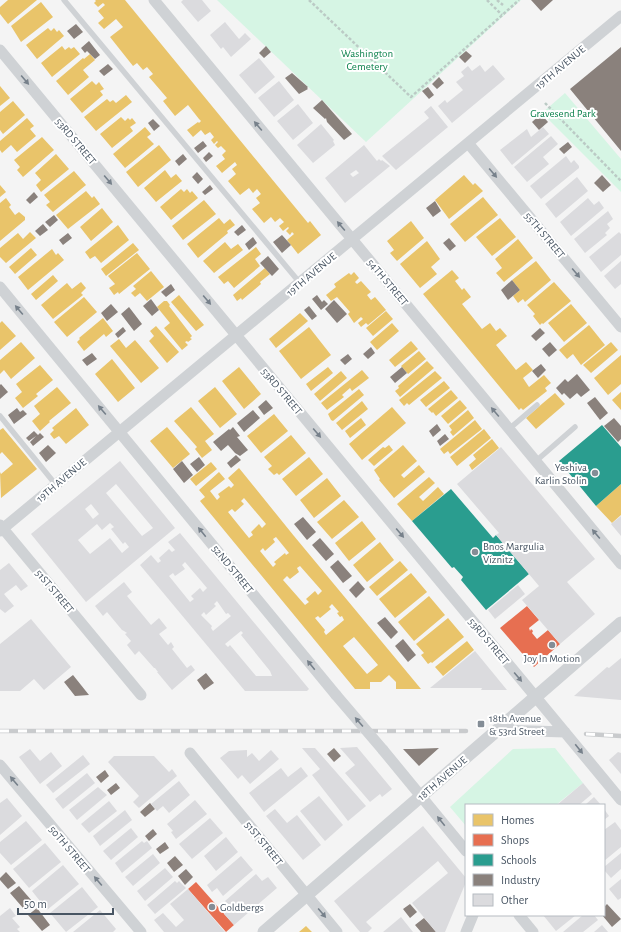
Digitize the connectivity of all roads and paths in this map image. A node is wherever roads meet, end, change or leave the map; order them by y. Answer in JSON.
{"nodes":[{"id":1,"x":64,"y":0,"type":"edge"},
{"id":2,"x":154,"y":0,"type":"edge"},
{"id":3,"x":309,"y":0,"type":"edge"},
{"id":4,"x":487,"y":0,"type":"edge"},
{"id":5,"x":497,"y":0,"type":"edge"},
{"id":6,"x":519,"y":0,"type":"edge"},
{"id":7,"x":503,"y":5,"type":"dead end"},
{"id":8,"x":502,"y":15,"type":"junction"},
{"id":9,"x":621,"y":16,"type":"edge"},
{"id":10,"x":0,"y":50,"type":"edge"},
{"id":11,"x":545,"y":103,"type":"dead end"},
{"id":12,"x":468,"y":143,"type":"junction"},
{"id":13,"x":621,"y":181,"type":"edge"},
{"id":14,"x":353,"y":240,"type":"junction"},
{"id":15,"x":300,"y":283,"type":"junction"},
{"id":16,"x":0,"y":287,"type":"edge"},
{"id":17,"x":621,"y":327,"type":"edge"},
{"id":18,"x":236,"y":336,"type":"junction"},
{"id":19,"x":537,"y":405,"type":"dead end"},
{"id":20,"x":0,"y":416,"type":"edge"},
{"id":21,"x":575,"y":427,"type":"dead end"},
{"id":22,"x":510,"y":429,"type":"junction"},
{"id":23,"x":119,"y":431,"type":"junction"},
{"id":24,"x":536,"y":461,"type":"junction"},
{"id":25,"x":56,"y":485,"type":"junction"},
{"id":26,"x":1,"y":528,"type":"edge"},
{"id":27,"x":621,"y":564,"type":"edge"},
{"id":28,"x":621,"y":623,"type":"edge"},
{"id":29,"x":141,"y":695,"type":"dead end"},
{"id":30,"x":536,"y":698,"type":"junction"},
{"id":31,"x":497,"y":730,"type":"junction"},
{"id":32,"x":565,"y":732,"type":"junction"},
{"id":33,"x":190,"y":753,"type":"dead end"},
{"id":34,"x":0,"y":765,"type":"edge"},
{"id":35,"x":421,"y":796,"type":"junction"},
{"id":36,"x":621,"y":800,"type":"edge"},
{"id":37,"x":465,"y":850,"type":"edge"},
{"id":38,"x":306,"y":895,"type":"junction"},
{"id":39,"x":473,"y":916,"type":"edge"},
{"id":40,"x":519,"y":916,"type":"edge"},
{"id":41,"x":141,"y":932,"type":"edge"},
{"id":42,"x":264,"y":932,"type":"edge"},
{"id":43,"x":337,"y":932,"type":"edge"},
{"id":44,"x":466,"y":932,"type":"edge"},
{"id":45,"x":533,"y":932,"type":"edge"}],
"edges":[{"from":1,"to":15,"type":"lane"},
{"from":14,"to":2,"type":"street","name":"54TH STREET","one_way":true},
{"from":3,"to":8,"type":"path"},
{"from":4,"to":8,"type":"path"},
{"from":5,"to":7,"type":"path"},
{"from":6,"to":8,"type":"path"},
{"from":9,"to":12,"type":"street","name":"19TH AVENUE"},
{"from":10,"to":18,"type":"street","name":"53RD STREET","one_way":true},
{"from":11,"to":13,"type":"path"},
{"from":12,"to":14,"type":"street","name":"19TH AVENUE"},
{"from":12,"to":17,"type":"street","name":"55TH STREET","one_way":true},
{"from":14,"to":15,"type":"street","name":"19TH AVENUE"},
{"from":22,"to":14,"type":"street","name":"54TH STREET","one_way":true},
{"from":15,"to":18,"type":"street","name":"19TH AVENUE"},
{"from":23,"to":16,"type":"street","name":"52ND STREET","one_way":true},
{"from":18,"to":23,"type":"street","name":"19TH AVENUE"},
{"from":18,"to":30,"type":"street","name":"53RD STREET","one_way":true},
{"from":19,"to":22,"type":"lane"},
{"from":20,"to":25,"type":"lane"},
{"from":21,"to":24,"type":"lane"},
{"from":22,"to":24,"type":"street","name":"54TH STREET"},
{"from":23,"to":25,"type":"street","name":"19TH AVENUE"},
{"from":35,"to":23,"type":"street","name":"52ND STREET","one_way":true,"bridge":true},
{"from":27,"to":24,"type":"street","name":"54TH STREET","one_way":true},
{"from":25,"to":26,"type":"street","name":"19TH AVENUE"},
{"from":26,"to":29,"type":"street","name":"51ST STREET"},
{"from":28,"to":30,"type":"street","name":"18TH AVENUE"},
{"from":30,"to":31,"type":"street","name":"18TH AVENUE"},
{"from":30,"to":32,"type":"street","name":"53RD STREET"},
{"from":31,"to":32,"type":"street"},
{"from":31,"to":35,"type":"street","name":"18TH AVENUE"},
{"from":32,"to":36,"type":"street","name":"53RD STREET","one_way":true},
{"from":33,"to":38,"type":"street","name":"51ST STREET"},
{"from":41,"to":34,"type":"street","name":"50TH STREET","one_way":true},
{"from":37,"to":35,"type":"street","name":"52ND STREET","one_way":true},
{"from":35,"to":38,"type":"street","name":"18TH AVENUE"},
{"from":38,"to":42,"type":"street","name":"18TH AVENUE"},
{"from":38,"to":43,"type":"street","name":"51ST STREET","one_way":true},
{"from":39,"to":44,"type":"street"},
{"from":40,"to":45,"type":"street"}]}
